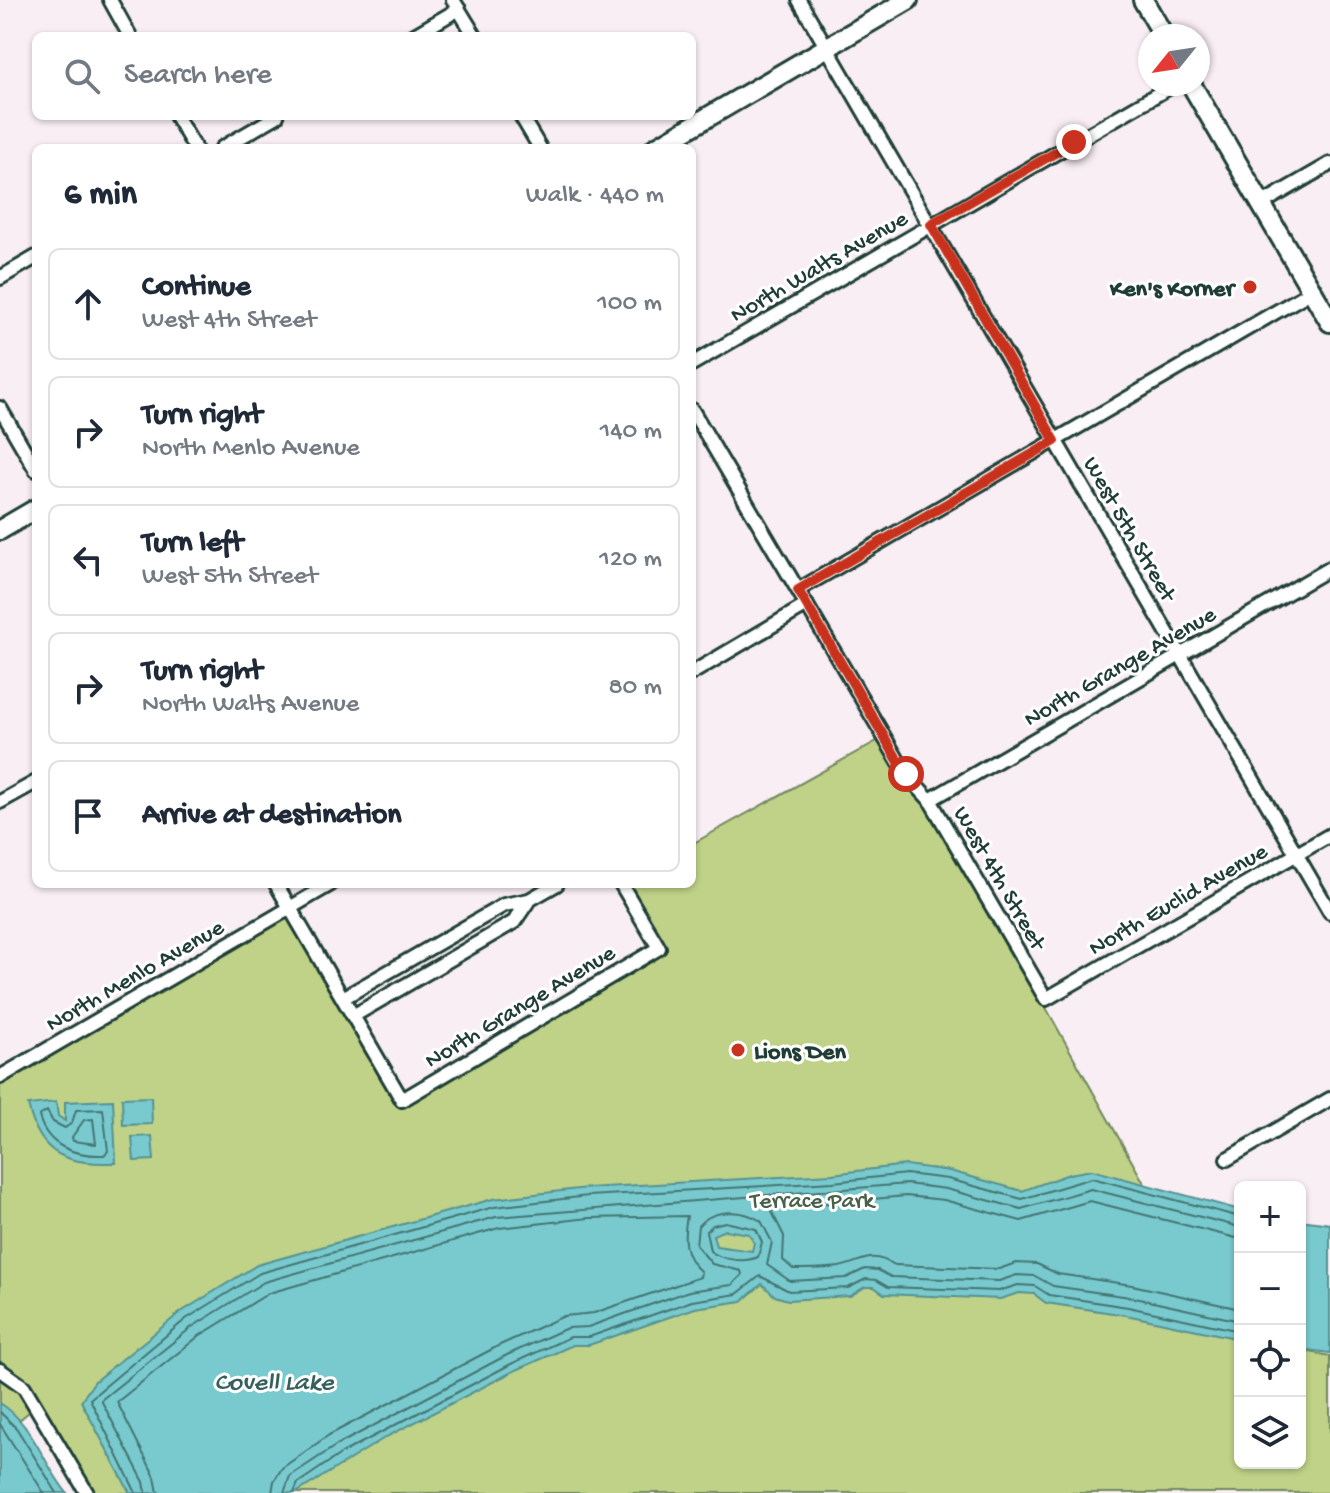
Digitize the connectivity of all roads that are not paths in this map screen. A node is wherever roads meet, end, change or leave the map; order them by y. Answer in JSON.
{"nodes":[{"id":1,"x":110,"y":0,"type":"edge"},
{"id":2,"x":799,"y":0,"type":"edge"},
{"id":3,"x":908,"y":0,"type":"edge"},
{"id":4,"x":1143,"y":0,"type":"edge"},
{"id":5,"x":456,"y":5,"type":"edge"},
{"id":6,"x":1157,"y":24,"type":"edge"},
{"id":7,"x":128,"y":32,"type":"edge"},
{"id":8,"x":419,"y":32,"type":"edge"},
{"id":9,"x":473,"y":32,"type":"edge"},
{"id":10,"x":827,"y":48,"type":"junction"},
{"id":11,"x":1154,"y":96,"type":"edge"},
{"id":12,"x":1198,"y":96,"type":"edge"},
{"id":13,"x":178,"y":120,"type":"edge"},
{"id":14,"x":270,"y":120,"type":"edge"},
{"id":15,"x":523,"y":120,"type":"edge"},
{"id":16,"x":193,"y":144,"type":"edge"},
{"id":17,"x":229,"y":144,"type":"edge"},
{"id":18,"x":538,"y":144,"type":"edge"},
{"id":19,"x":662,"y":144,"type":"edge"},
{"id":20,"x":1330,"y":164,"type":"edge"},
{"id":21,"x":1261,"y":204,"type":"junction"},
{"id":22,"x":931,"y":224,"type":"junction"},
{"id":23,"x":32,"y":259,"type":"edge"},
{"id":24,"x":0,"y":278,"type":"edge"},
{"id":25,"x":1312,"y":291,"type":"junction"},
{"id":26,"x":1330,"y":322,"type":"edge"},
{"id":27,"x":696,"y":362,"type":"edge"},
{"id":28,"x":0,"y":408,"type":"edge"},
{"id":29,"x":696,"y":417,"type":"edge"},
{"id":30,"x":1055,"y":441,"type":"junction"},
{"id":31,"x":32,"y":463,"type":"edge"},
{"id":32,"x":32,"y":511,"type":"edge"},
{"id":33,"x":0,"y":530,"type":"edge"},
{"id":34,"x":1330,"y":568,"type":"edge"},
{"id":35,"x":798,"y":590,"type":"junction"},
{"id":36,"x":807,"y":605,"type":"junction"},
{"id":37,"x":1180,"y":655,"type":"junction"},
{"id":38,"x":696,"y":671,"type":"edge"},
{"id":39,"x":32,"y":784,"type":"edge"},
{"id":40,"x":930,"y":800,"type":"junction"},
{"id":41,"x":0,"y":802,"type":"edge"},
{"id":42,"x":1330,"y":835,"type":"edge"},
{"id":43,"x":1297,"y":854,"type":"junction"},
{"id":44,"x":278,"y":888,"type":"edge"},
{"id":45,"x":324,"y":888,"type":"edge"},
{"id":46,"x":550,"y":888,"type":"edge"},
{"id":47,"x":623,"y":888,"type":"edge"},
{"id":48,"x":529,"y":900,"type":"junction"},
{"id":49,"x":290,"y":908,"type":"junction"},
{"id":50,"x":1330,"y":912,"type":"edge"},
{"id":51,"x":343,"y":998,"type":"junction"},
{"id":52,"x":1046,"y":999,"type":"joint"},
{"id":53,"x":353,"y":1016,"type":"junction"},
{"id":54,"x":0,"y":1077,"type":"edge"},
{"id":55,"x":1330,"y":1099,"type":"edge"},
{"id":56,"x":1227,"y":1159,"type":"dead end"},
{"id":57,"x":0,"y":1370,"type":"edge"},
{"id":58,"x":87,"y":1493,"type":"edge"}],
"edges":[{"from":1,"to":7,"type":"street"},
{"from":2,"to":10,"type":"street","name":"West 5th Street"},
{"from":3,"to":10,"type":"street"},
{"from":4,"to":6,"type":"street"},
{"from":5,"to":8,"type":"street"},
{"from":5,"to":9,"type":"street"},
{"from":10,"to":19,"type":"street"},
{"from":10,"to":22,"type":"street","name":"West 5th Street"},
{"from":11,"to":22,"type":"street","name":"North Walts Avenue"},
{"from":12,"to":21,"type":"street"},
{"from":13,"to":16,"type":"street"},
{"from":14,"to":17,"type":"street"},
{"from":15,"to":18,"type":"street"},
{"from":20,"to":21,"type":"street"},
{"from":21,"to":25,"type":"street"},
{"from":22,"to":27,"type":"street","name":"North Walts Avenue"},
{"from":22,"to":30,"type":"street","name":"West 5th Street"},
{"from":23,"to":24,"type":"street"},
{"from":25,"to":26,"type":"street"},
{"from":25,"to":30,"type":"street"},
{"from":28,"to":31,"type":"street"},
{"from":29,"to":35,"type":"street","name":"West 4th Street"},
{"from":30,"to":35,"type":"street"},
{"from":30,"to":37,"type":"street","name":"West 5th Street"},
{"from":32,"to":33,"type":"street"},
{"from":34,"to":37,"type":"street","name":"North Grange Avenue"},
{"from":35,"to":36,"type":"street","name":"West 4th Street"},
{"from":36,"to":38,"type":"street"},
{"from":36,"to":40,"type":"street","name":"West 4th Street"},
{"from":37,"to":40,"type":"street","name":"North Grange Avenue"},
{"from":37,"to":43,"type":"street","name":"West 5th Street"},
{"from":39,"to":41,"type":"street"},
{"from":40,"to":52,"type":"street","name":"West 4th Street"},
{"from":42,"to":43,"type":"street","name":"North Euclid Avenue"},
{"from":43,"to":50,"type":"street","name":"West 5th Street"},
{"from":43,"to":52,"type":"street","name":"North Euclid Avenue"},
{"from":44,"to":49,"type":"street"},
{"from":45,"to":49,"type":"street","name":"North Menlo Avenue"},
{"from":46,"to":48,"type":"street"},
{"from":47,"to":53,"type":"street","name":"North Grange Avenue"},
{"from":48,"to":51,"type":"street"},
{"from":48,"to":53,"type":"street"},
{"from":49,"to":51,"type":"street"},
{"from":49,"to":54,"type":"street","name":"North Menlo Avenue"},
{"from":51,"to":53,"type":"street"},
{"from":55,"to":56,"type":"street"},
{"from":57,"to":58,"type":"street"}]}
